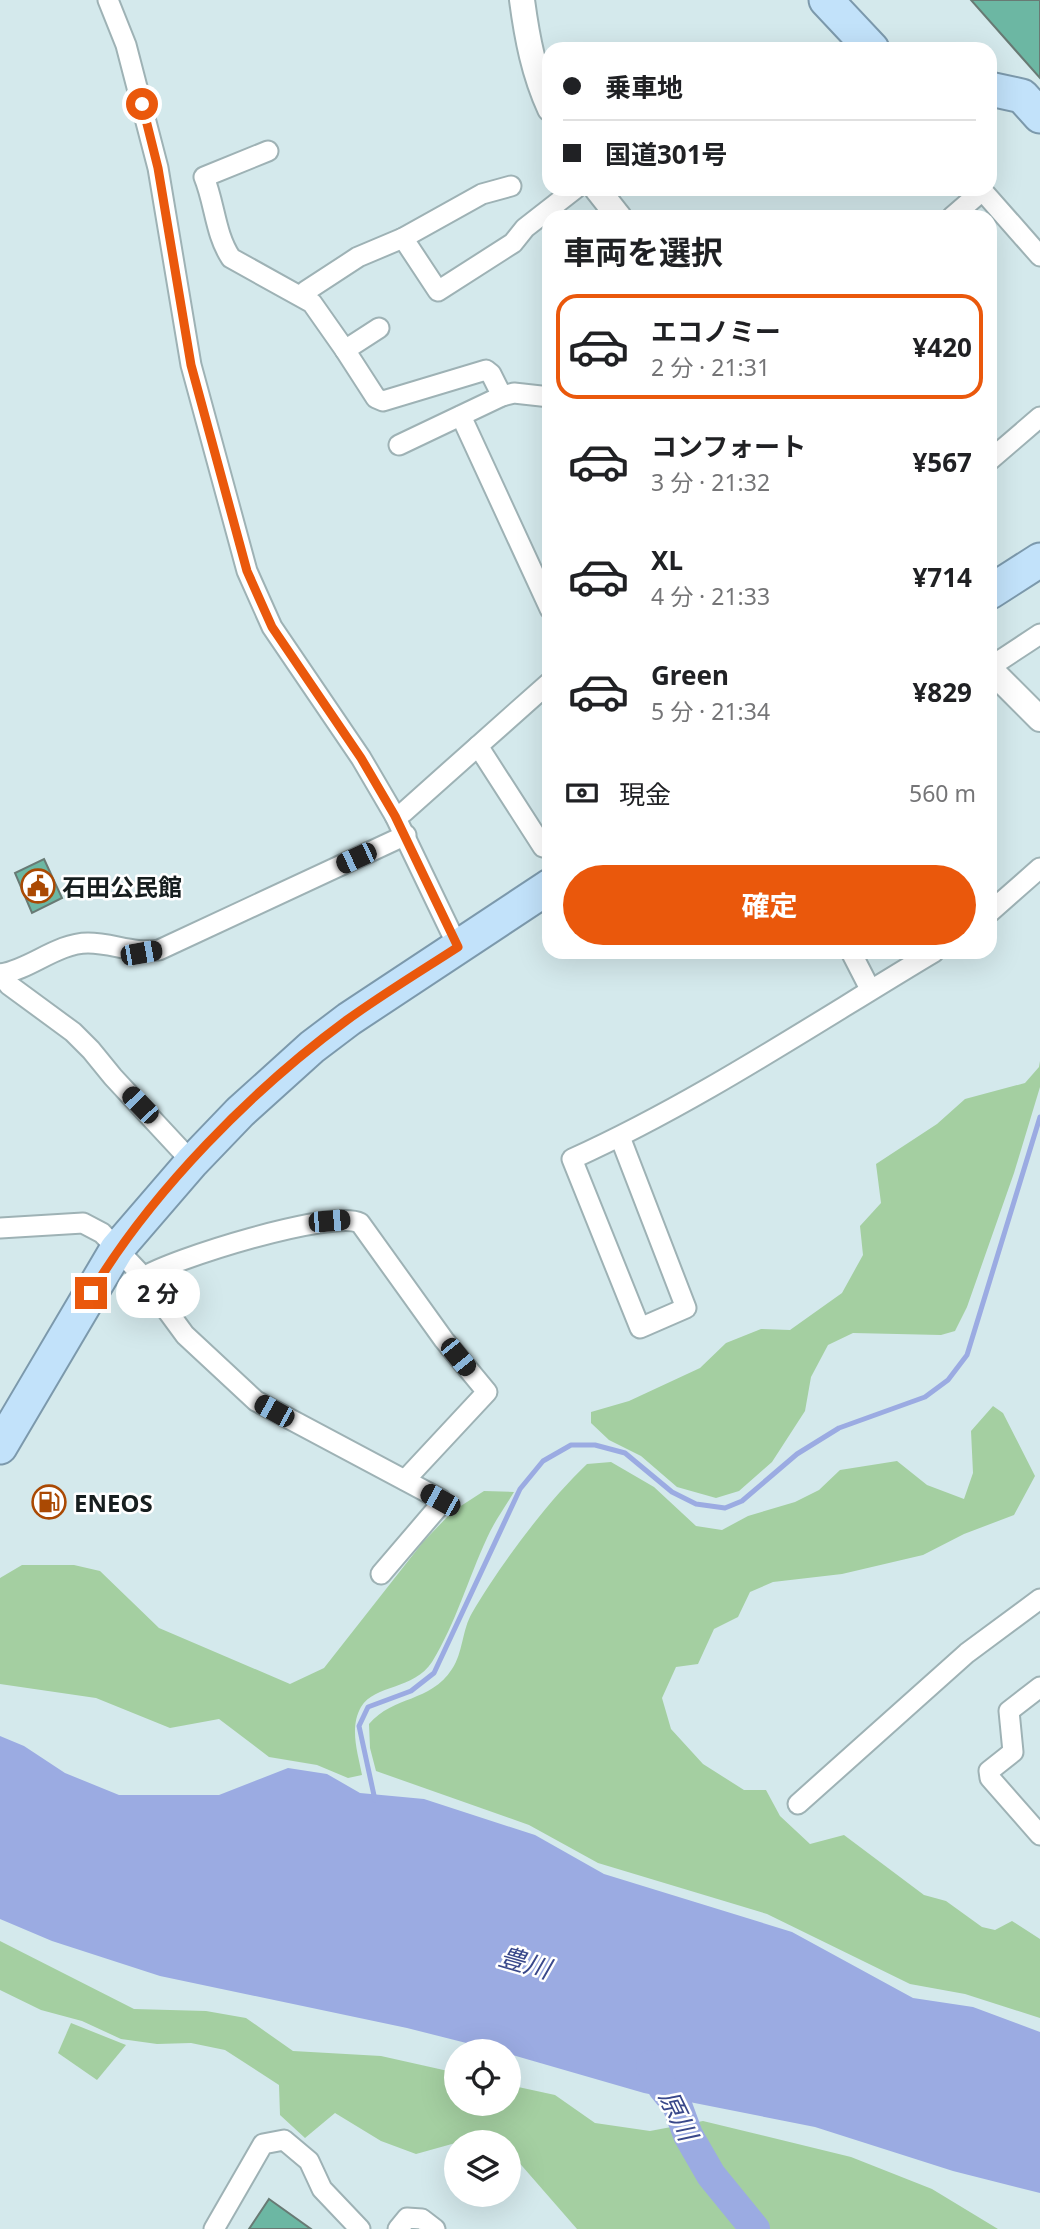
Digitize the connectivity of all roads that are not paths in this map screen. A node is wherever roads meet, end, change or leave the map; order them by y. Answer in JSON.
{"nodes":[{"id":1,"x":108,"y":0,"type":"edge"},
{"id":2,"x":522,"y":0,"type":"edge"},
{"id":3,"x":826,"y":0,"type":"edge"},
{"id":4,"x":865,"y":42,"type":"edge"},
{"id":5,"x":542,"y":89,"type":"edge"},
{"id":6,"x":997,"y":91,"type":"edge"},
{"id":7,"x":1040,"y":116,"type":"edge"},
{"id":8,"x":268,"y":151,"type":"dead end"},
{"id":9,"x":511,"y":186,"type":"dead end"},
{"id":10,"x":566,"y":196,"type":"edge"},
{"id":11,"x":603,"y":196,"type":"edge"},
{"id":12,"x":975,"y":196,"type":"edge"},
{"id":13,"x":987,"y":196,"type":"edge"},
{"id":14,"x":548,"y":210,"type":"edge"},
{"id":15,"x":614,"y":210,"type":"edge"},
{"id":16,"x":960,"y":210,"type":"edge"},
{"id":17,"x":542,"y":215,"type":"edge"},
{"id":18,"x":403,"y":238,"type":"junction"},
{"id":19,"x":1040,"y":256,"type":"edge"},
{"id":20,"x":302,"y":296,"type":"junction"},
{"id":21,"x":379,"y":328,"type":"dead end"},
{"id":22,"x":345,"y":350,"type":"junction"},
{"id":23,"x":502,"y":396,"type":"junction"},
{"id":24,"x":542,"y":396,"type":"edge"},
{"id":25,"x":461,"y":416,"type":"junction"},
{"id":26,"x":1040,"y":417,"type":"edge"},
{"id":27,"x":399,"y":445,"type":"dead end"},
{"id":28,"x":997,"y":454,"type":"edge"},
{"id":29,"x":1040,"y":559,"type":"edge"},
{"id":30,"x":997,"y":587,"type":"edge"},
{"id":31,"x":542,"y":592,"type":"edge"},
{"id":32,"x":1040,"y":634,"type":"edge"},
{"id":33,"x":997,"y":663,"type":"edge"},
{"id":34,"x":997,"y":675,"type":"edge"},
{"id":35,"x":542,"y":689,"type":"edge"},
{"id":36,"x":1040,"y":719,"type":"edge"},
{"id":37,"x":478,"y":746,"type":"junction"},
{"id":38,"x":395,"y":816,"type":"junction"},
{"id":39,"x":405,"y":835,"type":"junction"},
{"id":40,"x":542,"y":845,"type":"edge"},
{"id":41,"x":1040,"y":868,"type":"edge"},
{"id":42,"x":542,"y":891,"type":"edge"},
{"id":43,"x":997,"y":906,"type":"edge"},
{"id":44,"x":458,"y":947,"type":"junction"},
{"id":45,"x":855,"y":959,"type":"edge"},
{"id":46,"x":922,"y":959,"type":"edge"},
{"id":47,"x":0,"y":974,"type":"edge"},
{"id":48,"x":870,"y":989,"type":"junction"},
{"id":49,"x":620,"y":1138,"type":"junction"},
{"id":50,"x":192,"y":1162,"type":"junction"},
{"id":51,"x":0,"y":1228,"type":"edge"},
{"id":52,"x":117,"y":1249,"type":"junction"},
{"id":53,"x":142,"y":1278,"type":"junction"},
{"id":54,"x":0,"y":1447,"type":"edge"},
{"id":55,"x":405,"y":1480,"type":"junction"},
{"id":56,"x":381,"y":1574,"type":"dead end"},
{"id":57,"x":1040,"y":1598,"type":"edge"},
{"id":58,"x":1040,"y":1687,"type":"edge"},
{"id":59,"x":798,"y":1804,"type":"dead end"},
{"id":60,"x":1040,"y":1835,"type":"edge"},
{"id":61,"x":214,"y":2229,"type":"edge"},
{"id":62,"x":360,"y":2229,"type":"edge"},
{"id":63,"x":398,"y":2229,"type":"edge"},
{"id":64,"x":435,"y":2229,"type":"edge"}],
"edges":[{"from":1,"to":38,"type":"street"},
{"from":2,"to":5,"type":"street"},
{"from":3,"to":4,"type":"highway"},
{"from":6,"to":7,"type":"highway"},
{"from":8,"to":20,"type":"street"},
{"from":9,"to":18,"type":"street"},
{"from":10,"to":14,"type":"street"},
{"from":11,"to":15,"type":"street"},
{"from":12,"to":16,"type":"street"},
{"from":13,"to":19,"type":"street"},
{"from":17,"to":18,"type":"street"},
{"from":18,"to":20,"type":"street"},
{"from":20,"to":22,"type":"street"},
{"from":21,"to":22,"type":"street"},
{"from":22,"to":23,"type":"street"},
{"from":23,"to":24,"type":"street"},
{"from":23,"to":25,"type":"street"},
{"from":25,"to":27,"type":"street"},
{"from":25,"to":31,"type":"street"},
{"from":26,"to":28,"type":"street"},
{"from":29,"to":30,"type":"highway"},
{"from":32,"to":33,"type":"street"},
{"from":34,"to":36,"type":"street"},
{"from":35,"to":37,"type":"street"},
{"from":37,"to":38,"type":"street"},
{"from":37,"to":40,"type":"street"},
{"from":38,"to":39,"type":"street"},
{"from":39,"to":44,"type":"street"},
{"from":39,"to":47,"type":"street"},
{"from":41,"to":43,"type":"street"},
{"from":42,"to":44,"type":"highway"},
{"from":44,"to":50,"type":"highway"},
{"from":45,"to":48,"type":"street"},
{"from":46,"to":48,"type":"street"},
{"from":47,"to":50,"type":"street"},
{"from":48,"to":49,"type":"street"},
{"from":49,"to":49,"type":"street"},
{"from":50,"to":52,"type":"highway"},
{"from":51,"to":52,"type":"street"},
{"from":52,"to":53,"type":"street"},
{"from":52,"to":54,"type":"highway"},
{"from":53,"to":55,"type":"street"},
{"from":53,"to":55,"type":"street"},
{"from":55,"to":56,"type":"street"},
{"from":57,"to":59,"type":"street"},
{"from":58,"to":60,"type":"street"},
{"from":61,"to":62,"type":"street"},
{"from":63,"to":64,"type":"street"}]}
